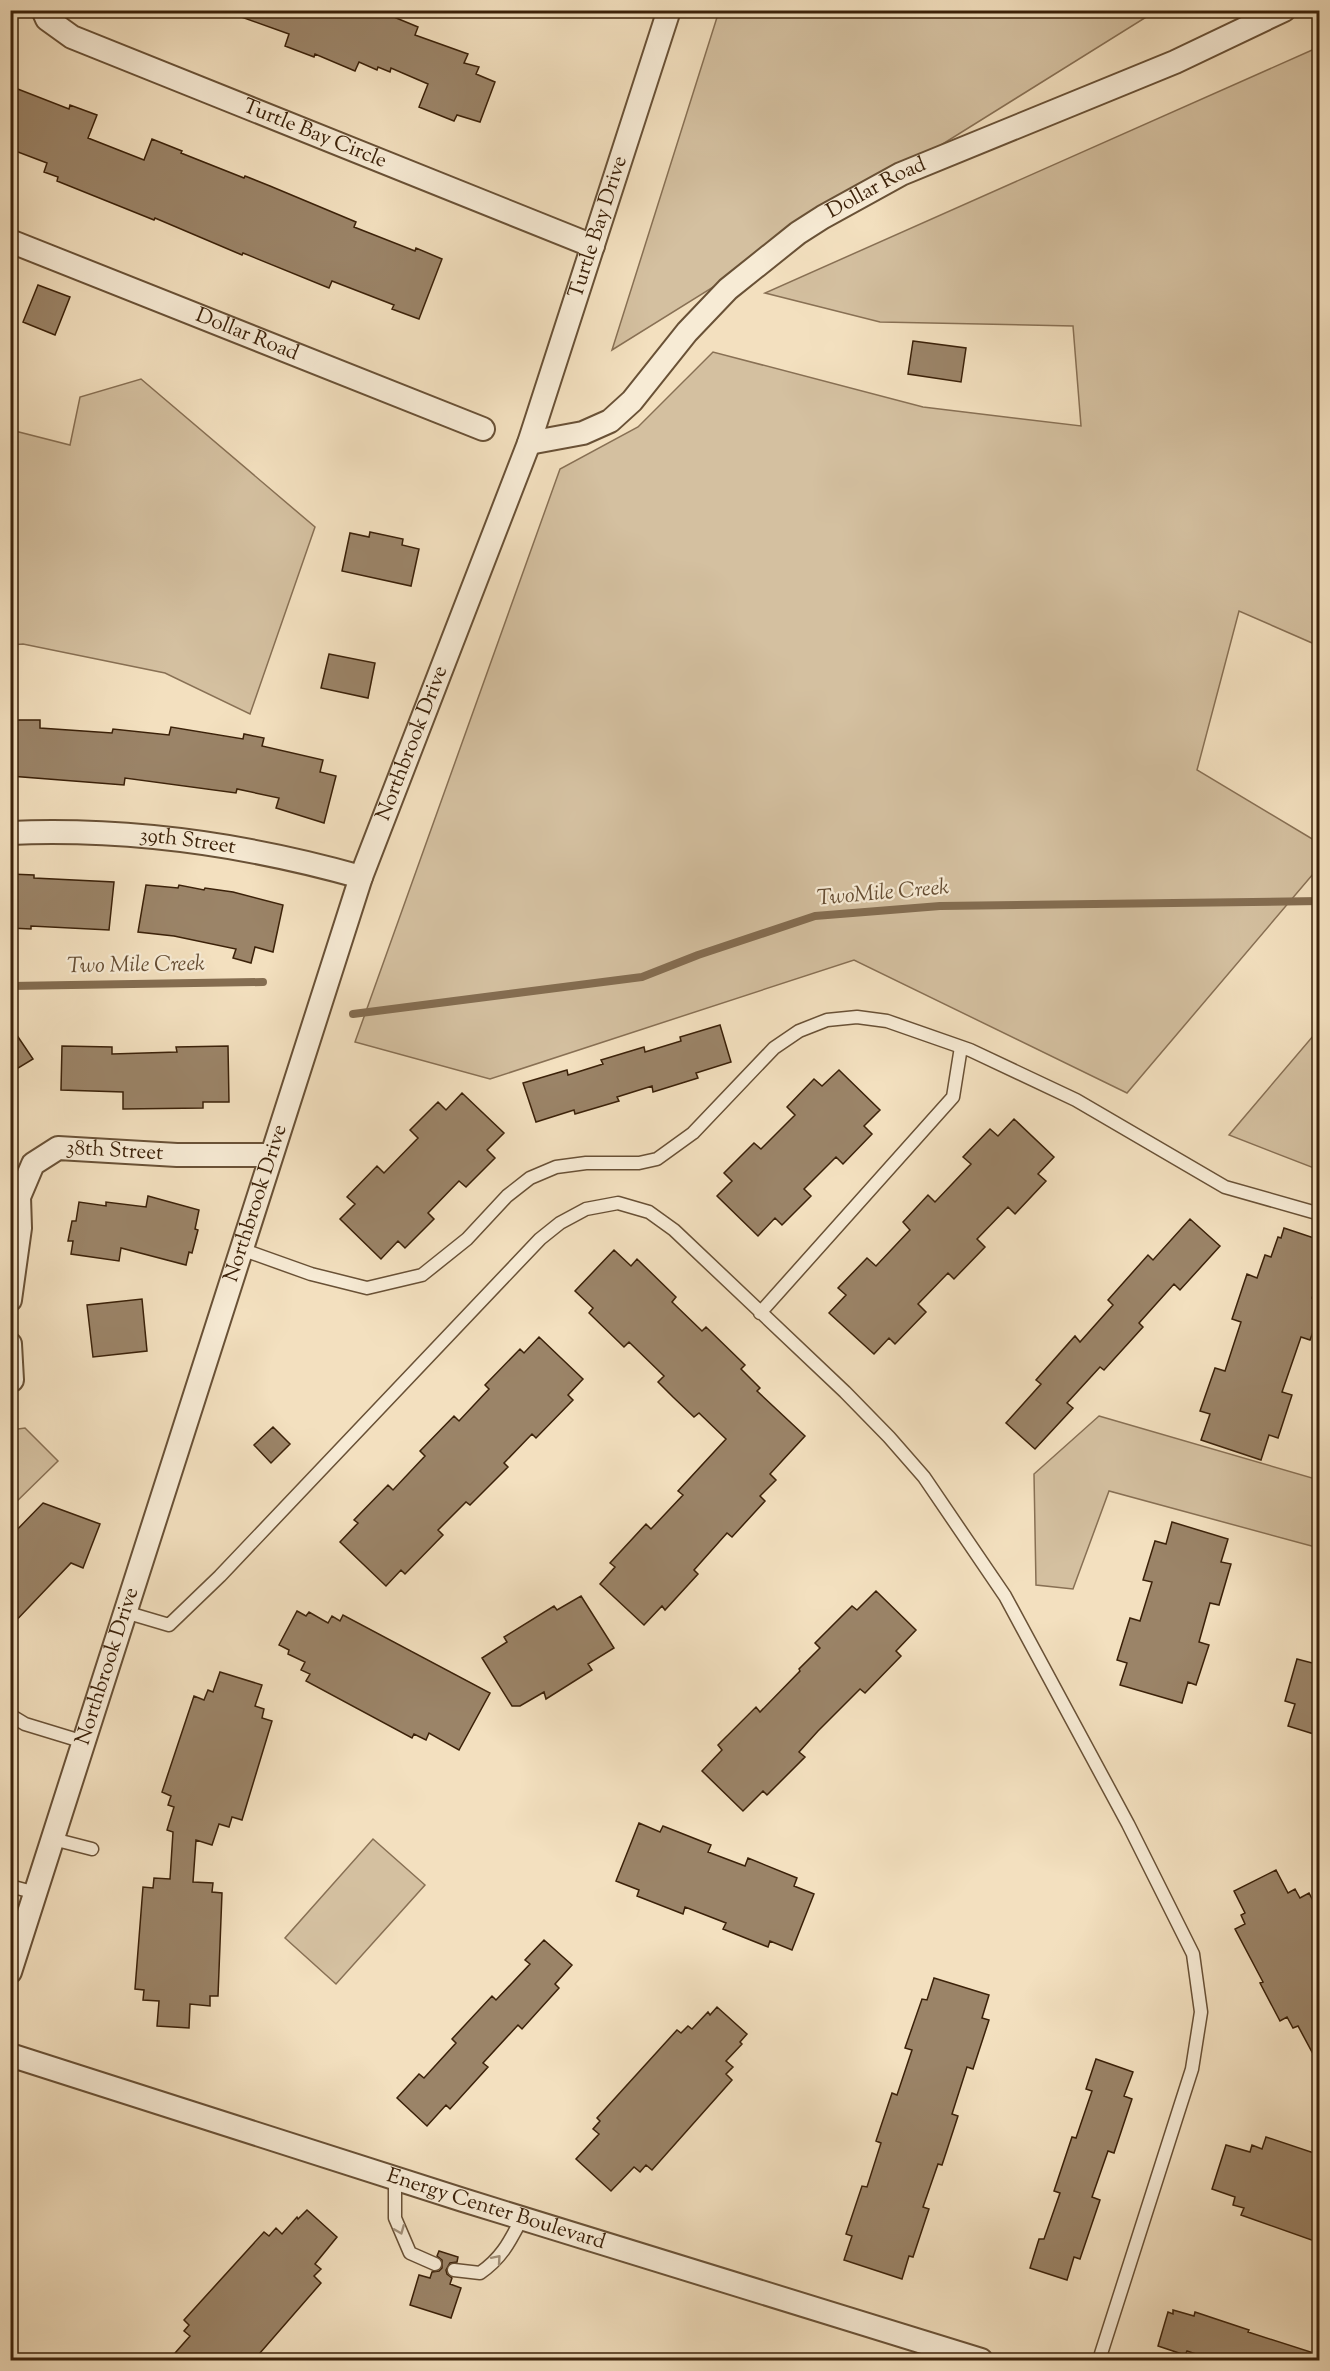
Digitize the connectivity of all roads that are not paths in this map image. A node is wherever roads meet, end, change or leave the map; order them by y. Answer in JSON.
{"nodes":[{"id":1,"x":43,"y":10,"type":"edge"},
{"id":2,"x":669,"y":10,"type":"edge"},
{"id":3,"x":1284,"y":10,"type":"edge"},
{"id":4,"x":10,"y":241,"type":"edge"},
{"id":5,"x":592,"y":246,"type":"junction"},
{"id":6,"x":483,"y":429,"type":"dead end"},
{"id":7,"x":529,"y":443,"type":"junction"},
{"id":8,"x":10,"y":833,"type":"edge"},
{"id":9,"x":362,"y":877,"type":"junction"},
{"id":10,"x":961,"y":1047,"type":"junction"},
{"id":11,"x":271,"y":1155,"type":"junction"},
{"id":12,"x":1320,"y":1214,"type":"edge"},
{"id":13,"x":241,"y":1249,"type":"junction"},
{"id":14,"x":10,"y":1300,"type":"edge"},
{"id":15,"x":760,"y":1313,"type":"junction"},
{"id":16,"x":10,"y":1344,"type":"edge"},
{"id":17,"x":12,"y":1380,"type":"dead end"},
{"id":18,"x":125,"y":1612,"type":"junction"},
{"id":19,"x":10,"y":1715,"type":"edge"},
{"id":20,"x":84,"y":1742,"type":"junction"},
{"id":21,"x":53,"y":1839,"type":"junction"},
{"id":22,"x":92,"y":1849,"type":"dead end"},
{"id":23,"x":10,"y":1886,"type":"edge"},
{"id":24,"x":36,"y":1893,"type":"junction"},
{"id":25,"x":10,"y":1972,"type":"edge"},
{"id":26,"x":10,"y":2055,"type":"edge"},
{"id":27,"x":395,"y":2178,"type":"junction"},
{"id":28,"x":522,"y":2218,"type":"junction"},
{"id":29,"x":435,"y":2264,"type":"dead end"},
{"id":30,"x":454,"y":2270,"type":"dead end"},
{"id":31,"x":981,"y":2361,"type":"edge"},
{"id":32,"x":1099,"y":2361,"type":"edge"}],
"edges":[{"from":1,"to":5,"type":"street","name":"Turtle Bay Circle"},
{"from":2,"to":5,"type":"street","name":"Turtle Bay Drive"},
{"from":3,"to":7,"type":"street","name":"Dollar Road"},
{"from":4,"to":6,"type":"street","name":"Dollar Road"},
{"from":5,"to":7,"type":"street","name":"Turtle Bay Drive"},
{"from":7,"to":9,"type":"street","name":"Northbrook Drive"},
{"from":8,"to":9,"type":"street","name":"39th Street"},
{"from":9,"to":11,"type":"street","name":"Northbrook Drive"},
{"from":10,"to":12,"type":"lane"},
{"from":10,"to":13,"type":"lane"},
{"from":10,"to":15,"type":"lane"},
{"from":11,"to":13,"type":"street","name":"Northbrook Drive"},
{"from":11,"to":14,"type":"street","name":"38th Street"},
{"from":13,"to":18,"type":"street","name":"Northbrook Drive"},
{"from":15,"to":18,"type":"lane"},
{"from":15,"to":32,"type":"lane"},
{"from":16,"to":17,"type":"street"},
{"from":18,"to":20,"type":"street","name":"Northbrook Drive"},
{"from":19,"to":20,"type":"lane"},
{"from":20,"to":21,"type":"street","name":"Northbrook Drive"},
{"from":21,"to":22,"type":"lane"},
{"from":21,"to":24,"type":"street","name":"Northbrook Drive"},
{"from":23,"to":24,"type":"lane"},
{"from":24,"to":25,"type":"street","name":"Northbrook Drive"},
{"from":26,"to":27,"type":"street","name":"Energy Center Boulevard"},
{"from":27,"to":28,"type":"street","name":"Energy Center Boulevard"},
{"from":27,"to":29,"type":"lane","one_way":true},
{"from":30,"to":28,"type":"lane","one_way":true},
{"from":28,"to":31,"type":"street","name":"Energy Center Boulevard"}]}
